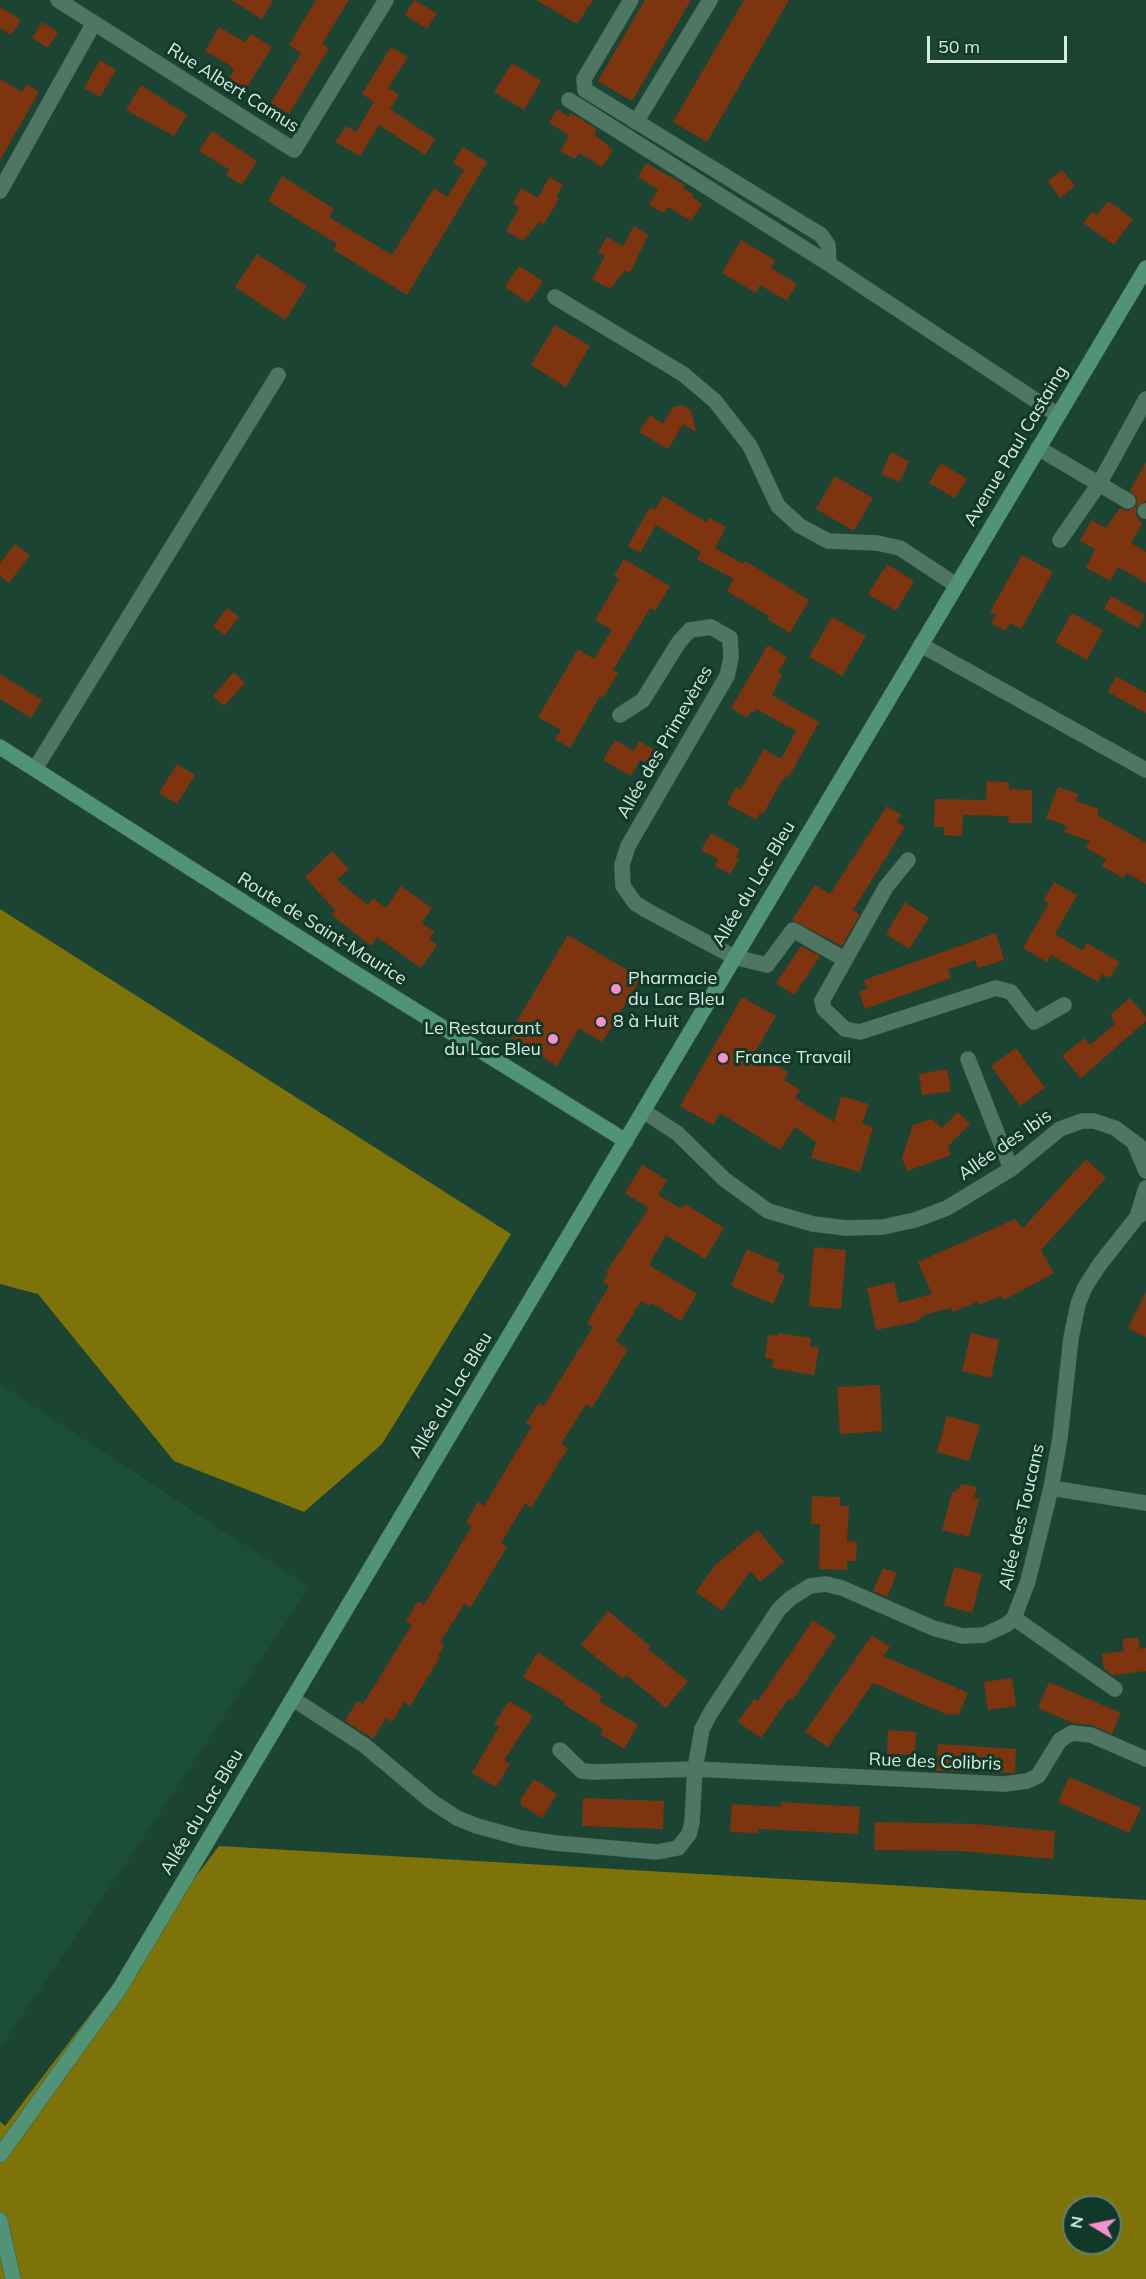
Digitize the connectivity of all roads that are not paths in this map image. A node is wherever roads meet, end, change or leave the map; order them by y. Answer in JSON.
{"nodes":[{"id":1,"x":58,"y":0,"type":"edge"},
{"id":2,"x":386,"y":0,"type":"edge"},
{"id":3,"x":631,"y":0,"type":"edge"},
{"id":4,"x":710,"y":0,"type":"edge"},
{"id":5,"x":94,"y":23,"type":"junction"},
{"id":6,"x":569,"y":100,"type":"dead end"},
{"id":7,"x":636,"y":122,"type":"junction"},
{"id":8,"x":0,"y":191,"type":"edge"},
{"id":9,"x":829,"y":264,"type":"junction"},
{"id":10,"x":1146,"y":268,"type":"edge"},
{"id":11,"x":555,"y":297,"type":"dead end"},
{"id":12,"x":278,"y":375,"type":"dead end"},
{"id":13,"x":1146,"y":399,"type":"edge"},
{"id":14,"x":1058,"y":415,"type":"junction"},
{"id":15,"x":1038,"y":448,"type":"junction"},
{"id":16,"x":1099,"y":484,"type":"junction"},
{"id":17,"x":1128,"y":501,"type":"dead end"},
{"id":18,"x":1060,"y":540,"type":"dead end"},
{"id":19,"x":956,"y":585,"type":"junction"},
{"id":20,"x":921,"y":645,"type":"junction"},
{"id":21,"x":620,"y":715,"type":"dead end"},
{"id":22,"x":0,"y":747,"type":"edge"},
{"id":23,"x":35,"y":769,"type":"junction"},
{"id":24,"x":1146,"y":770,"type":"edge"},
{"id":25,"x":908,"y":860,"type":"dead end"},
{"id":26,"x":734,"y":957,"type":"junction"},
{"id":27,"x":844,"y":959,"type":"junction"},
{"id":28,"x":1064,"y":1005,"type":"dead end"},
{"id":29,"x":968,"y":1059,"type":"dead end"},
{"id":30,"x":644,"y":1111,"type":"junction"},
{"id":31,"x":626,"y":1141,"type":"junction"},
{"id":32,"x":1141,"y":1148,"type":"edge"},
{"id":33,"x":1011,"y":1169,"type":"junction"},
{"id":34,"x":1146,"y":1171,"type":"edge"},
{"id":35,"x":1146,"y":1188,"type":"edge"},
{"id":36,"x":1142,"y":1214,"type":"edge"},
{"id":37,"x":1051,"y":1488,"type":"junction"},
{"id":38,"x":1146,"y":1503,"type":"edge"},
{"id":39,"x":1014,"y":1618,"type":"junction"},
{"id":40,"x":1115,"y":1689,"type":"dead end"},
{"id":41,"x":293,"y":1699,"type":"junction"},
{"id":42,"x":560,"y":1750,"type":"dead end"},
{"id":43,"x":1146,"y":1759,"type":"edge"},
{"id":44,"x":695,"y":1769,"type":"junction"},
{"id":45,"x":0,"y":2156,"type":"edge"},
{"id":46,"x":0,"y":2220,"type":"edge"},
{"id":47,"x":13,"y":2279,"type":"edge"}],
"edges":[{"from":1,"to":5,"type":"street"},
{"from":2,"to":5,"type":"street","name":"Rue Albert Camus"},
{"from":3,"to":7,"type":"street"},
{"from":4,"to":7,"type":"street"},
{"from":5,"to":8,"type":"street"},
{"from":6,"to":9,"type":"street"},
{"from":7,"to":9,"type":"street"},
{"from":9,"to":14,"type":"street"},
{"from":10,"to":14,"type":"street","name":"Avenue Paul Castaing"},
{"from":11,"to":19,"type":"street"},
{"from":12,"to":23,"type":"street"},
{"from":13,"to":16,"type":"street"},
{"from":14,"to":15,"type":"street","name":"Avenue Paul Castaing"},
{"from":15,"to":16,"type":"street"},
{"from":15,"to":19,"type":"street","name":"Avenue Paul Castaing"},
{"from":16,"to":17,"type":"street"},
{"from":16,"to":18,"type":"street"},
{"from":19,"to":20,"type":"street","name":"Avenue Paul Castaing"},
{"from":20,"to":24,"type":"street"},
{"from":20,"to":26,"type":"street","name":"Allée du Lac Bleu"},
{"from":21,"to":26,"type":"street","name":"Allée des Primevères"},
{"from":22,"to":23,"type":"street","name":"Route de Saint-Maurice"},
{"from":23,"to":31,"type":"street","name":"Route de Saint-Maurice"},
{"from":25,"to":27,"type":"street"},
{"from":26,"to":27,"type":"street"},
{"from":26,"to":30,"type":"street","name":"Allée du Lac Bleu"},
{"from":27,"to":28,"type":"street"},
{"from":29,"to":33,"type":"street"},
{"from":30,"to":31,"type":"street","name":"Allée du Lac Bleu"},
{"from":30,"to":33,"type":"street","name":"Allée des Ibis"},
{"from":31,"to":41,"type":"street","name":"Allée du Lac Bleu"},
{"from":32,"to":33,"type":"street","name":"Allée des Ibis"},
{"from":32,"to":34,"type":"street","name":"Allée des Ibis"},
{"from":35,"to":36,"type":"street","name":"Allée des Toucans"},
{"from":36,"to":37,"type":"street","name":"Allée des Toucans"},
{"from":37,"to":38,"type":"street"},
{"from":37,"to":39,"type":"street","name":"Allée des Toucans"},
{"from":39,"to":40,"type":"street"},
{"from":39,"to":44,"type":"street","name":"Allée des Toucans"},
{"from":41,"to":44,"type":"street","name":"Allée des Toucans"},
{"from":41,"to":45,"type":"street","name":"Allée du Lac Bleu"},
{"from":42,"to":44,"type":"street"},
{"from":43,"to":44,"type":"street","name":"Rue des Colibris"},
{"from":46,"to":47,"type":"street"}]}
